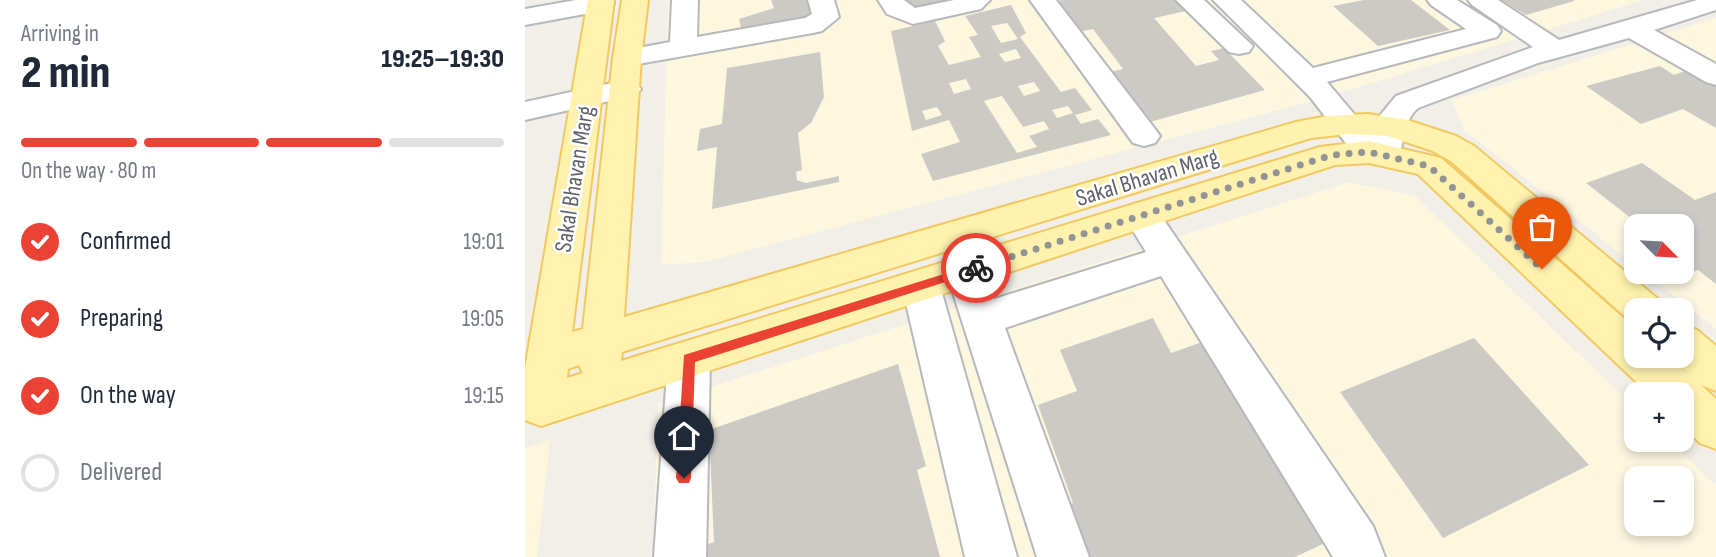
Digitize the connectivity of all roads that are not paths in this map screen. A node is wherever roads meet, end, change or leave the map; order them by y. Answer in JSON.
{"nodes":[{"id":1,"x":635,"y":0,"type":"edge"},
{"id":2,"x":685,"y":0,"type":"edge"},
{"id":3,"x":821,"y":0,"type":"edge"},
{"id":4,"x":891,"y":0,"type":"edge"},
{"id":5,"x":977,"y":0,"type":"edge"},
{"id":6,"x":1043,"y":0,"type":"edge"},
{"id":7,"x":1189,"y":0,"type":"edge"},
{"id":8,"x":1226,"y":0,"type":"edge"},
{"id":9,"x":1440,"y":0,"type":"edge"},
{"id":10,"x":1481,"y":0,"type":"edge"},
{"id":11,"x":1716,"y":2,"type":"edge"},
{"id":12,"x":599,"y":6,"type":"edge"},
{"id":13,"x":525,"y":15,"type":"edge"},
{"id":14,"x":1632,"y":29,"type":"junction"},
{"id":15,"x":1488,"y":31,"type":"junction"},
{"id":16,"x":525,"y":37,"type":"edge"},
{"id":17,"x":1528,"y":45,"type":"junction"},
{"id":18,"x":683,"y":49,"type":"junction"},
{"id":19,"x":626,"y":74,"type":"junction"},
{"id":20,"x":1716,"y":76,"type":"edge"},
{"id":21,"x":1308,"y":78,"type":"junction"},
{"id":22,"x":587,"y":97,"type":"junction"},
{"id":23,"x":525,"y":111,"type":"edge"},
{"id":24,"x":1144,"y":136,"type":"dead end"},
{"id":25,"x":1363,"y":136,"type":"junction"},
{"id":26,"x":1142,"y":216,"type":"junction"},
{"id":27,"x":1170,"y":259,"type":"junction"},
{"id":28,"x":965,"y":271,"type":"junction"},
{"id":29,"x":921,"y":286,"type":"junction"},
{"id":30,"x":1630,"y":298,"type":"edge"},
{"id":31,"x":982,"y":319,"type":"junction"},
{"id":32,"x":602,"y":341,"type":"junction"},
{"id":33,"x":1624,"y":343,"type":"edge"},
{"id":34,"x":1694,"y":353,"type":"edge"},
{"id":35,"x":689,"y":359,"type":"junction"},
{"id":36,"x":536,"y":360,"type":"edge"},
{"id":37,"x":1651,"y":368,"type":"edge"},
{"id":38,"x":1716,"y":372,"type":"edge"},
{"id":39,"x":1666,"y":382,"type":"edge"},
{"id":40,"x":598,"y":388,"type":"junction"},
{"id":41,"x":533,"y":408,"type":"edge"},
{"id":42,"x":1694,"y":408,"type":"edge"},
{"id":43,"x":1716,"y":428,"type":"edge"},
{"id":44,"x":680,"y":557,"type":"edge"},
{"id":45,"x":991,"y":557,"type":"edge"},
{"id":46,"x":1063,"y":557,"type":"edge"},
{"id":47,"x":1359,"y":557,"type":"edge"}],
"edges":[{"from":1,"to":19,"type":"main road","name":"Sakal Bhavan Marg"},
{"from":2,"to":18,"type":"street"},
{"from":3,"to":18,"type":"street"},
{"from":4,"to":5,"type":"street"},
{"from":6,"to":24,"type":"street"},
{"from":7,"to":25,"type":"street"},
{"from":8,"to":21,"type":"street"},
{"from":9,"to":15,"type":"street"},
{"from":10,"to":17,"type":"street"},
{"from":11,"to":14,"type":"street"},
{"from":12,"to":13,"type":"street"},
{"from":12,"to":16,"type":"street"},
{"from":12,"to":22,"type":"main road","name":"Sakal Bhavan Marg"},
{"from":14,"to":17,"type":"street"},
{"from":14,"to":20,"type":"street"},
{"from":15,"to":17,"type":"street"},
{"from":15,"to":21,"type":"street"},
{"from":17,"to":25,"type":"street"},
{"from":18,"to":19,"type":"street"},
{"from":19,"to":22,"type":"street"},
{"from":19,"to":32,"type":"main road","name":"Sakal Bhavan Marg"},
{"from":21,"to":25,"type":"street"},
{"from":22,"to":23,"type":"street"},
{"from":22,"to":36,"type":"main road","name":"Sakal Bhavan Marg"},
{"from":25,"to":26,"type":"main road","name":"Sakal Bhavan Marg"},
{"from":25,"to":30,"type":"main road","name":"Sakal Bhavan Marg"},
{"from":25,"to":32,"type":"main road","name":"Sakal Bhavan Marg"},
{"from":25,"to":33,"type":"main road","name":"Sakal Bhavan Marg"},
{"from":26,"to":27,"type":"street"},
{"from":26,"to":28,"type":"main road","name":"Sakal Bhavan Marg"},
{"from":27,"to":31,"type":"street"},
{"from":27,"to":47,"type":"street"},
{"from":28,"to":29,"type":"main road","name":"Sakal Bhavan Marg"},
{"from":28,"to":31,"type":"street"},
{"from":29,"to":35,"type":"main road","name":"Sakal Bhavan Marg"},
{"from":29,"to":45,"type":"street"},
{"from":31,"to":46,"type":"street"},
{"from":32,"to":36,"type":"main road","name":"Sakal Bhavan Marg"},
{"from":32,"to":40,"type":"main road","name":"Sakal Bhavan Marg"},
{"from":34,"to":38,"type":"main road"},
{"from":35,"to":40,"type":"main road","name":"Sakal Bhavan Marg"},
{"from":35,"to":44,"type":"street"},
{"from":36,"to":41,"type":"main road","name":"Sakal Bhavan Marg"},
{"from":37,"to":39,"type":"main road","name":"Sakal Bhavan Marg"},
{"from":40,"to":41,"type":"main road","name":"Sakal Bhavan Marg"},
{"from":42,"to":43,"type":"main road","name":"Sakal Bhavan Marg"}]}
